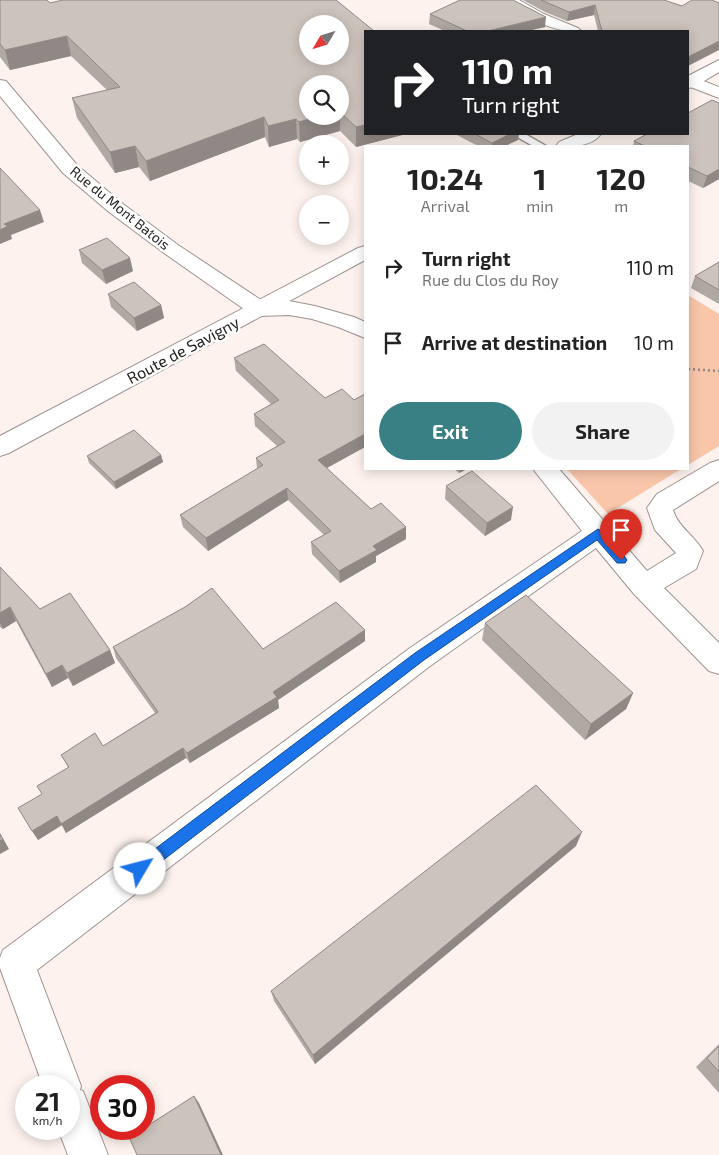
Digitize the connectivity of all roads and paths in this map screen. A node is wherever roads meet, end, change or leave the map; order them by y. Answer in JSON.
{"nodes":[{"id":1,"x":508,"y":0,"type":"edge"},
{"id":2,"x":571,"y":30,"type":"edge"},
{"id":3,"x":719,"y":65,"type":"edge"},
{"id":4,"x":689,"y":80,"type":"edge"},
{"id":5,"x":689,"y":81,"type":"edge"},
{"id":6,"x":1,"y":89,"type":"edge"},
{"id":7,"x":719,"y":93,"type":"edge"},
{"id":8,"x":519,"y":135,"type":"edge"},
{"id":9,"x":590,"y":135,"type":"edge"},
{"id":10,"x":539,"y":145,"type":"edge"},
{"id":11,"x":567,"y":145,"type":"edge"},
{"id":12,"x":364,"y":253,"type":"edge"},
{"id":13,"x":260,"y":308,"type":"junction"},
{"id":14,"x":364,"y":331,"type":"edge"},
{"id":15,"x":689,"y":369,"type":"edge"},
{"id":16,"x":719,"y":371,"type":"edge"},
{"id":17,"x":0,"y":447,"type":"edge"},
{"id":18,"x":719,"y":469,"type":"edge"},
{"id":19,"x":546,"y":470,"type":"edge"},
{"id":20,"x":598,"y":534,"type":"junction"},
{"id":21,"x":644,"y":586,"type":"junction"},
{"id":22,"x":719,"y":662,"type":"edge"},
{"id":23,"x":58,"y":1075,"type":"edge"},
{"id":24,"x":80,"y":1134,"type":"edge"},
{"id":25,"x":88,"y":1155,"type":"edge"}],
"edges":[{"from":1,"to":2,"type":"street"},
{"from":3,"to":4,"type":"street"},
{"from":5,"to":7,"type":"street"},
{"from":6,"to":13,"type":"street","name":"Rue du Mont Batois"},
{"from":8,"to":10,"type":"lane"},
{"from":9,"to":11,"type":"street"},
{"from":12,"to":13,"type":"street","name":"Route de Savigny"},
{"from":13,"to":14,"type":"street"},
{"from":13,"to":17,"type":"street","name":"Route de Savigny"},
{"from":15,"to":16,"type":"path"},
{"from":18,"to":21,"type":"street"},
{"from":19,"to":20,"type":"street"},
{"from":20,"to":21,"type":"street"},
{"from":20,"to":23,"type":"street"},
{"from":21,"to":22,"type":"street"},
{"from":24,"to":25,"type":"street"}]}
